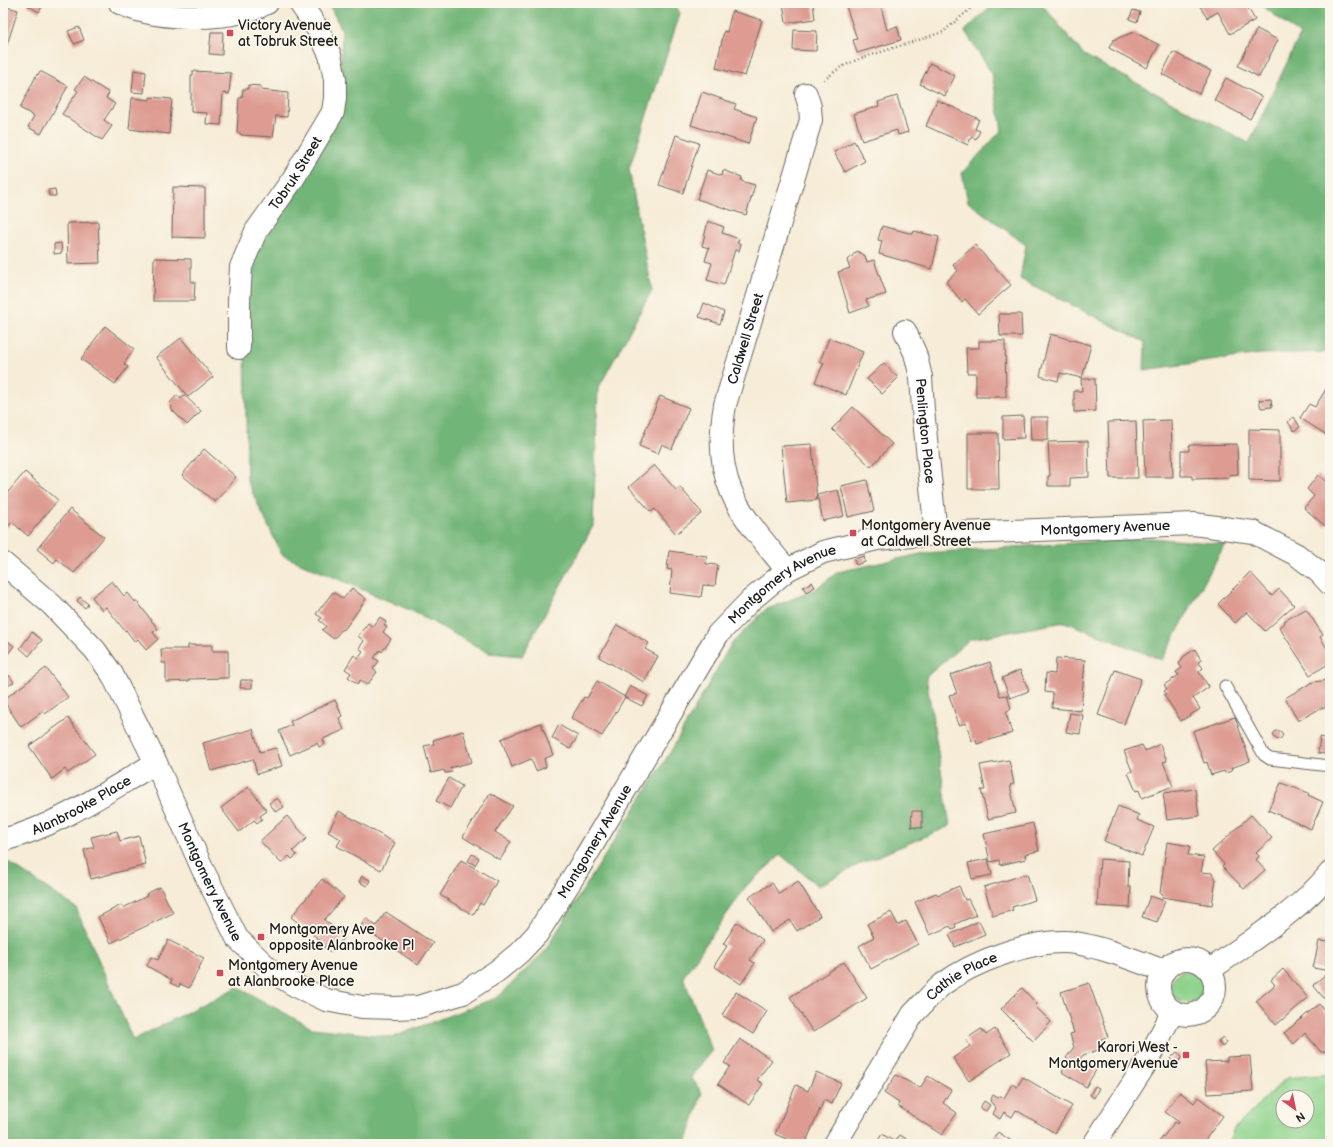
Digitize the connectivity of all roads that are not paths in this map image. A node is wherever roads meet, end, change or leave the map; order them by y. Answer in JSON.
{"nodes":[{"id":1,"x":120,"y":3,"type":"edge"},
{"id":2,"x":267,"y":3,"type":"edge"},
{"id":3,"x":300,"y":3,"type":"edge"},
{"id":4,"x":806,"y":94,"type":"road end"},
{"id":5,"x":905,"y":332,"type":"dead end"},
{"id":6,"x":239,"y":348,"type":"dead end"},
{"id":7,"x":936,"y":534,"type":"junction"},
{"id":8,"x":3,"y":563,"type":"edge"},
{"id":9,"x":787,"y":570,"type":"junction"},
{"id":10,"x":1330,"y":584,"type":"edge"},
{"id":11,"x":1225,"y":686,"type":"dead end"},
{"id":12,"x":156,"y":762,"type":"junction"},
{"id":13,"x":1330,"y":766,"type":"edge"},
{"id":14,"x":3,"y":840,"type":"edge"},
{"id":15,"x":1330,"y":873,"type":"edge"},
{"id":16,"x":1210,"y":970,"type":"junction"},
{"id":17,"x":1164,"y":971,"type":"junction"},
{"id":18,"x":1173,"y":1011,"type":"junction"},
{"id":19,"x":835,"y":1144,"type":"edge"},
{"id":20,"x":1094,"y":1144,"type":"edge"}],
"edges":[{"from":1,"to":2,"type":"street"},
{"from":3,"to":6,"type":"street","name":"Tobruk Street"},
{"from":4,"to":9,"type":"street","name":"Caldwell Street"},
{"from":5,"to":7,"type":"street","name":"Penlington Place"},
{"from":7,"to":9,"type":"street","name":"Montgomery Avenue"},
{"from":7,"to":10,"type":"street","name":"Montgomery Avenue"},
{"from":8,"to":12,"type":"street","name":"Montgomery Avenue"},
{"from":9,"to":12,"type":"street","name":"Montgomery Avenue"},
{"from":11,"to":13,"type":"lane"},
{"from":12,"to":14,"type":"street","name":"Alanbrooke Place"},
{"from":15,"to":16,"type":"street"},
{"from":16,"to":17,"type":"street"},
{"from":16,"to":18,"type":"street"},
{"from":17,"to":18,"type":"street"},
{"from":17,"to":19,"type":"street","name":"Cathie Place"},
{"from":18,"to":20,"type":"street"}]}
